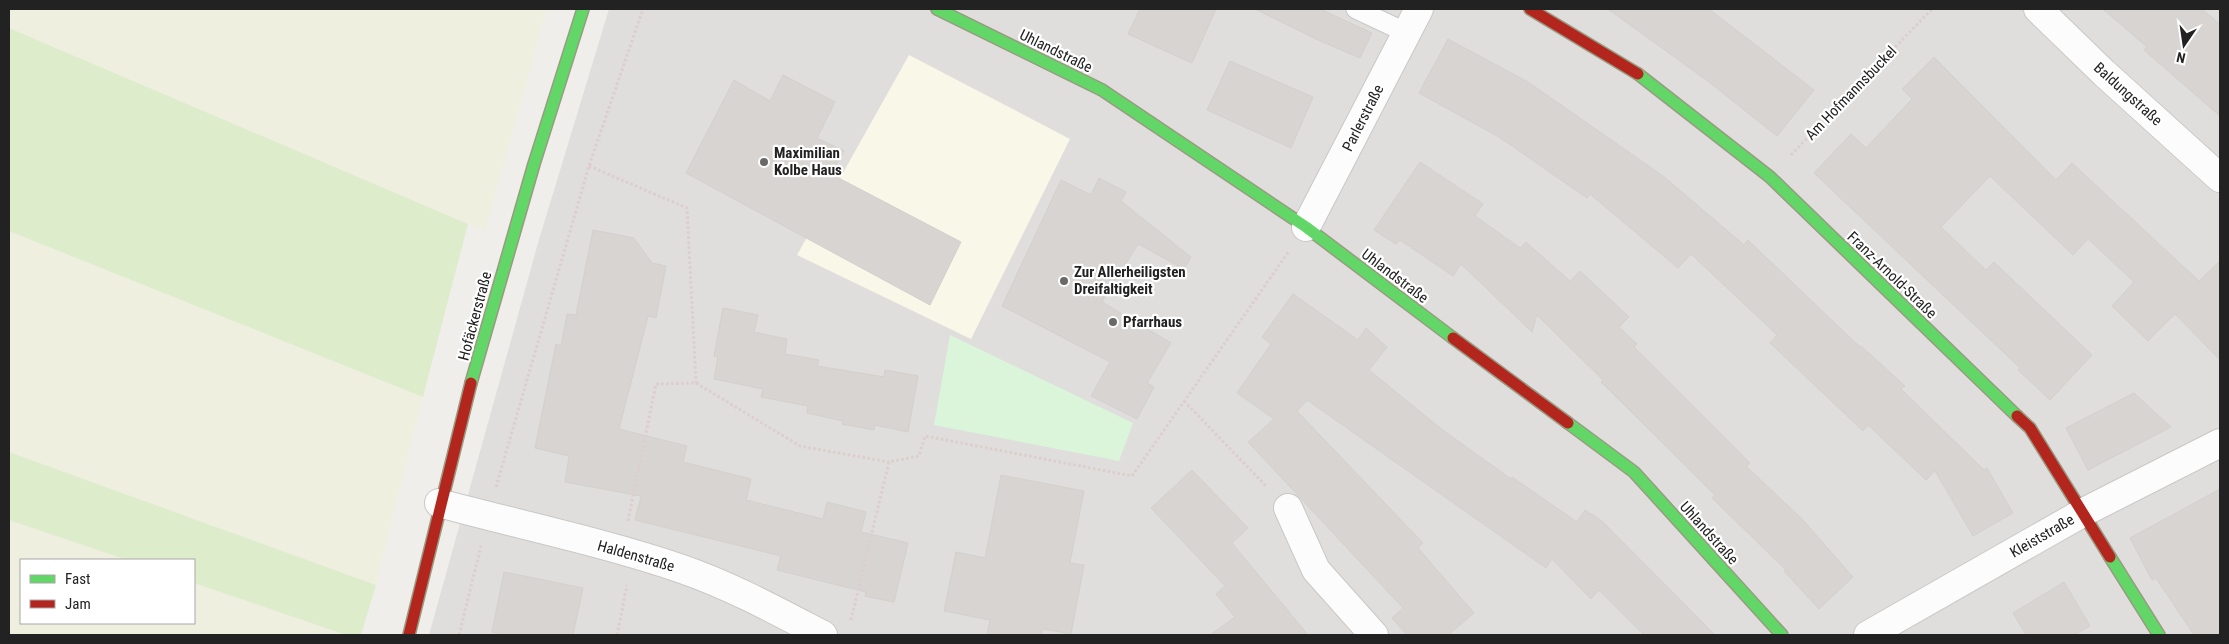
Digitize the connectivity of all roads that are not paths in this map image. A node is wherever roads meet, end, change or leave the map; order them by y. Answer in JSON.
{"nodes":[{"id":1,"x":583,"y":9,"type":"edge"},
{"id":2,"x":937,"y":9,"type":"edge"},
{"id":3,"x":1356,"y":9,"type":"edge"},
{"id":4,"x":1419,"y":9,"type":"edge"},
{"id":5,"x":1530,"y":9,"type":"edge"},
{"id":6,"x":2038,"y":9,"type":"edge"},
{"id":7,"x":1407,"y":33,"type":"junction"},
{"id":8,"x":2220,"y":178,"type":"edge"},
{"id":9,"x":1306,"y":227,"type":"junction"},
{"id":10,"x":2220,"y":443,"type":"edge"},
{"id":11,"x":440,"y":503,"type":"junction"},
{"id":12,"x":1288,"y":508,"type":"road end"},
{"id":13,"x":2084,"y":512,"type":"junction"},
{"id":14,"x":409,"y":635,"type":"edge"},
{"id":15,"x":822,"y":635,"type":"edge"},
{"id":16,"x":1374,"y":635,"type":"edge"},
{"id":17,"x":1782,"y":635,"type":"edge"},
{"id":18,"x":1868,"y":635,"type":"edge"},
{"id":19,"x":2159,"y":635,"type":"edge"}],
"edges":[{"from":1,"to":11,"type":"street","name":"Hofäckerstraße"},
{"from":2,"to":9,"type":"street","name":"Uhlandstraße"},
{"from":3,"to":7,"type":"lane"},
{"from":4,"to":7,"type":"street","name":"Parlerstraße"},
{"from":5,"to":13,"type":"street","name":"Franz-Arnold-Straße"},
{"from":6,"to":8,"type":"street","name":"Baldungstraße"},
{"from":7,"to":9,"type":"street","name":"Parlerstraße"},
{"from":9,"to":17,"type":"street","name":"Uhlandstraße"},
{"from":10,"to":13,"type":"street","name":"Kleiststraße"},
{"from":11,"to":14,"type":"street","name":"Hofäckerstraße"},
{"from":11,"to":15,"type":"street","name":"Haldenstraße"},
{"from":12,"to":16,"type":"street"},
{"from":13,"to":18,"type":"street","name":"Kleiststraße"},
{"from":13,"to":19,"type":"street","name":"Franz-Arnold-Straße"}]}
